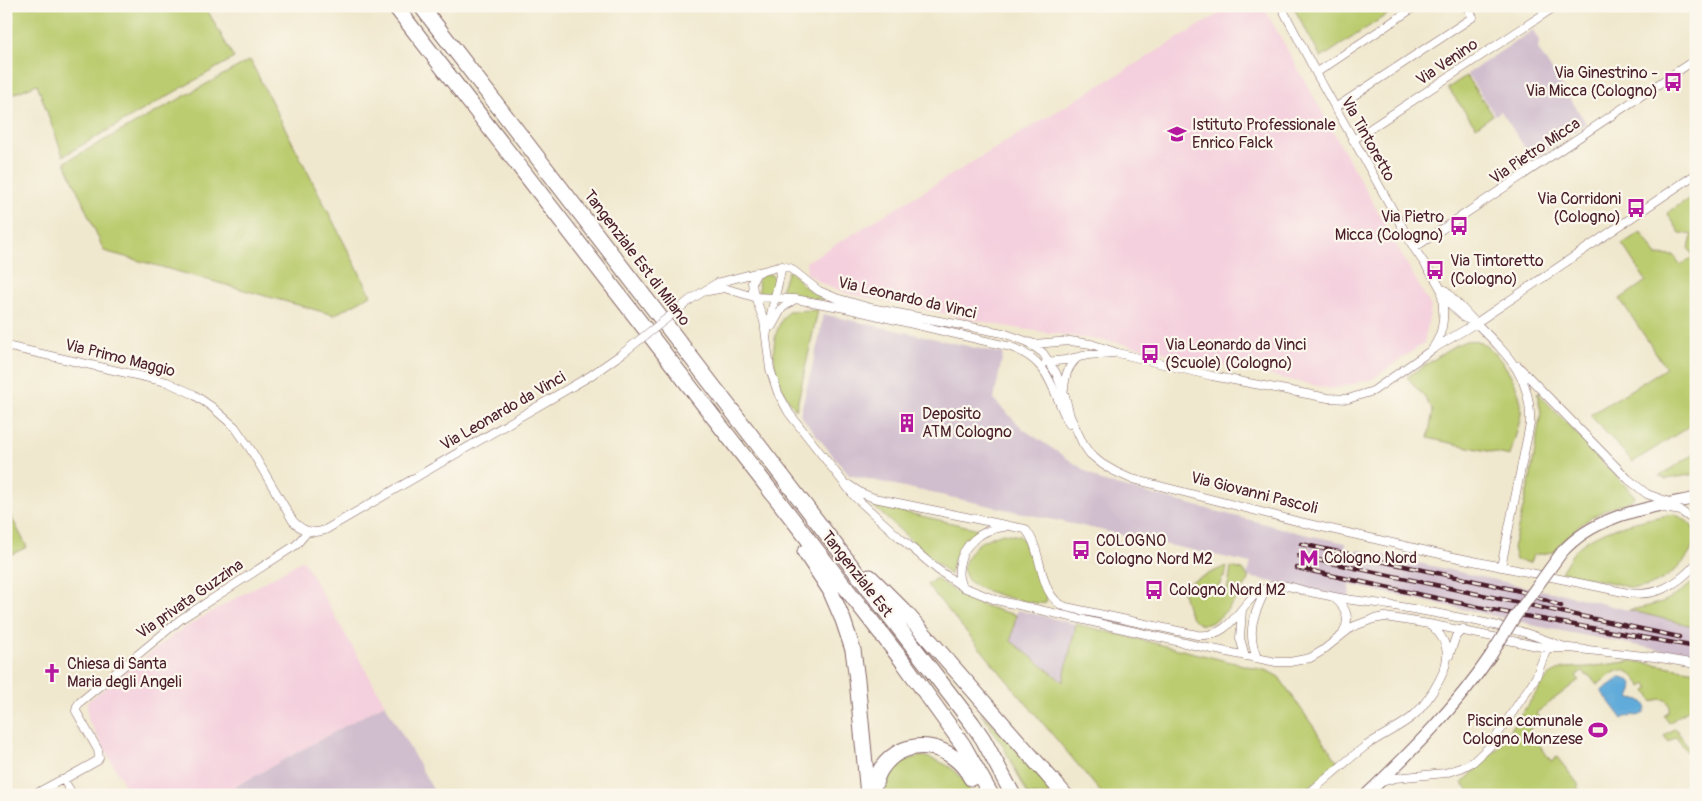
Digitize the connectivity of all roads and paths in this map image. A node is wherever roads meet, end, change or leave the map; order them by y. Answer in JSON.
{"nodes":[{"id":1,"x":395,"y":6,"type":"edge"},
{"id":2,"x":420,"y":6,"type":"edge"},
{"id":3,"x":1281,"y":6,"type":"edge"},
{"id":4,"x":1416,"y":6,"type":"edge"},
{"id":5,"x":1466,"y":6,"type":"edge"},
{"id":6,"x":1556,"y":6,"type":"edge"},
{"id":7,"x":1696,"y":60,"type":"edge"},
{"id":8,"x":1316,"y":73,"type":"junction"},
{"id":9,"x":1335,"y":108,"type":"junction"},
{"id":10,"x":1354,"y":140,"type":"junction"},
{"id":11,"x":1696,"y":174,"type":"edge"},
{"id":12,"x":1414,"y":248,"type":"junction"},
{"id":13,"x":782,"y":266,"type":"junction"},
{"id":14,"x":757,"y":272,"type":"junction"},
{"id":15,"x":1437,"y":282,"type":"junction"},
{"id":16,"x":1441,"y":290,"type":"junction"},
{"id":17,"x":702,"y":292,"type":"junction"},
{"id":18,"x":754,"y":297,"type":"junction"},
{"id":19,"x":775,"y":298,"type":"junction"},
{"id":20,"x":795,"y":300,"type":"junction"},
{"id":21,"x":1476,"y":323,"type":"junction"},
{"id":22,"x":766,"y":337,"type":"junction"},
{"id":23,"x":1028,"y":342,"type":"junction"},
{"id":24,"x":1058,"y":342,"type":"junction"},
{"id":25,"x":6,"y":346,"type":"edge"},
{"id":26,"x":1432,"y":348,"type":"junction"},
{"id":27,"x":1504,"y":351,"type":"junction"},
{"id":28,"x":1118,"y":353,"type":"junction"},
{"id":29,"x":1034,"y":358,"type":"junction"},
{"id":30,"x":1077,"y":358,"type":"junction"},
{"id":31,"x":1047,"y":360,"type":"junction"},
{"id":32,"x":1047,"y":374,"type":"junction"},
{"id":33,"x":685,"y":381,"type":"junction"},
{"id":34,"x":1064,"y":394,"type":"junction"},
{"id":35,"x":1090,"y":454,"type":"junction"},
{"id":36,"x":839,"y":477,"type":"junction"},
{"id":37,"x":1696,"y":498,"type":"edge"},
{"id":38,"x":1671,"y":503,"type":"junction"},
{"id":39,"x":1651,"y":508,"type":"junction"},
{"id":40,"x":1696,"y":522,"type":"edge"},
{"id":41,"x":1021,"y":528,"type":"junction"},
{"id":42,"x":308,"y":531,"type":"junction"},
{"id":43,"x":824,"y":532,"type":"junction"},
{"id":44,"x":1696,"y":564,"type":"edge"},
{"id":45,"x":1501,"y":567,"type":"junction"},
{"id":46,"x":963,"y":587,"type":"junction"},
{"id":47,"x":1266,"y":588,"type":"junction"},
{"id":48,"x":1332,"y":596,"type":"junction"},
{"id":49,"x":1242,"y":609,"type":"junction"},
{"id":50,"x":1475,"y":622,"type":"junction"},
{"id":51,"x":1429,"y":624,"type":"junction"},
{"id":52,"x":1460,"y":631,"type":"junction"},
{"id":53,"x":1343,"y":633,"type":"junction"},
{"id":54,"x":1543,"y":640,"type":"junction"},
{"id":55,"x":1547,"y":648,"type":"junction"},
{"id":56,"x":1569,"y":648,"type":"junction"},
{"id":57,"x":1245,"y":656,"type":"junction"},
{"id":58,"x":1257,"y":658,"type":"junction"},
{"id":59,"x":1447,"y":660,"type":"junction"},
{"id":60,"x":1696,"y":664,"type":"edge"},
{"id":61,"x":63,"y":780,"type":"junction"},
{"id":62,"x":1378,"y":784,"type":"junction"},
{"id":63,"x":33,"y":795,"type":"edge"},
{"id":64,"x":73,"y":795,"type":"edge"},
{"id":65,"x":870,"y":795,"type":"edge"},
{"id":66,"x":979,"y":795,"type":"edge"},
{"id":67,"x":991,"y":795,"type":"edge"},
{"id":68,"x":1013,"y":795,"type":"edge"},
{"id":69,"x":1064,"y":795,"type":"edge"},
{"id":70,"x":1307,"y":795,"type":"edge"},
{"id":71,"x":1366,"y":795,"type":"edge"}],
"edges":[{"from":1,"to":33,"type":"highway"},
{"from":2,"to":43,"type":"highway","name":"Tangenziale Est di Milano"},
{"from":3,"to":8,"type":"street","name":"Via Tintoretto"},
{"from":4,"to":8,"type":"street"},
{"from":5,"to":9,"type":"street"},
{"from":6,"to":10,"type":"street","name":"Via Venino"},
{"from":7,"to":12,"type":"street","name":"Via Pietro Micca"},
{"from":8,"to":9,"type":"street","name":"Via Tintoretto"},
{"from":9,"to":10,"type":"street","name":"Via Tintoretto"},
{"from":10,"to":12,"type":"street","name":"Via Tintoretto"},
{"from":11,"to":21,"type":"street","name":"Via Leonardo da Vinci"},
{"from":12,"to":15,"type":"street","name":"Via Tintoretto"},
{"from":13,"to":14,"type":"street","name":"Via Leonardo da Vinci"},
{"from":13,"to":19,"type":"street"},
{"from":13,"to":23,"type":"street","name":"Via Leonardo da Vinci"},
{"from":14,"to":17,"type":"street","name":"Via Leonardo da Vinci"},
{"from":14,"to":18,"type":"street"},
{"from":15,"to":16,"type":"street","name":"Via Tintoretto"},
{"from":15,"to":21,"type":"street","name":"Via Tintoretto"},
{"from":16,"to":21,"type":"street","name":"Via Tintoretto"},
{"from":16,"to":26,"type":"street","name":"Via Tintoretto"},
{"from":17,"to":18,"type":"street","name":"Via Leonardo da Vinci"},
{"from":17,"to":42,"type":"street","name":"Via Leonardo da Vinci","bridge":true},
{"from":18,"to":19,"type":"street","name":"Via Leonardo da Vinci"},
{"from":18,"to":22,"type":"street"},
{"from":19,"to":20,"type":"street","name":"Via Leonardo da Vinci"},
{"from":19,"to":22,"type":"street"},
{"from":20,"to":22,"type":"street"},
{"from":20,"to":29,"type":"street","name":"Via Leonardo da Vinci"},
{"from":21,"to":26,"type":"street","name":"Via Leonardo da Vinci"},
{"from":21,"to":27,"type":"street","name":"Via Tintoretto"},
{"from":22,"to":36,"type":"street"},
{"from":23,"to":24,"type":"street","name":"Via Leonardo da Vinci"},
{"from":23,"to":31,"type":"street","name":"Via Giovanni Pascoli"},
{"from":24,"to":28,"type":"street","name":"Via Leonardo da Vinci"},
{"from":24,"to":31,"type":"street"},
{"from":25,"to":42,"type":"street","name":"Via Primo Maggio"},
{"from":26,"to":28,"type":"street","name":"Via Leonardo da Vinci"},
{"from":27,"to":38,"type":"street","name":"Via Tintoretto"},
{"from":27,"to":45,"type":"street","name":"Via Tintoretto"},
{"from":28,"to":30,"type":"street","name":"Via Leonardo da Vinci"},
{"from":29,"to":31,"type":"street","name":"Via Leonardo da Vinci"},
{"from":29,"to":32,"type":"street","name":"Via Leonardo da Vinci"},
{"from":30,"to":31,"type":"street","name":"Via Leonardo da Vinci"},
{"from":30,"to":34,"type":"street"},
{"from":31,"to":32,"type":"street","name":"Via Leonardo da Vinci"},
{"from":31,"to":34,"type":"street","name":"Via Giovanni Pascoli"},
{"from":32,"to":35,"type":"street","name":"Via Leonardo da Vinci"},
{"from":33,"to":65,"type":"highway"},
{"from":33,"to":67,"type":"highway","name":"Tangenziale Est"},
{"from":34,"to":35,"type":"street","name":"Via Giovanni Pascoli"},
{"from":35,"to":45,"type":"street","name":"Via Giovanni Pascoli"},
{"from":36,"to":41,"type":"street"},
{"from":36,"to":46,"type":"street"},
{"from":37,"to":38,"type":"street"},
{"from":38,"to":39,"type":"street"},
{"from":39,"to":40,"type":"street"},
{"from":39,"to":62,"type":"street","bridge":true},
{"from":41,"to":46,"type":"street"},
{"from":41,"to":49,"type":"street"},
{"from":42,"to":61,"type":"street","name":"Via privata Guzzina"},
{"from":43,"to":68,"type":"highway","name":"Tangenziale Est"},
{"from":43,"to":69,"type":"highway"},
{"from":44,"to":45,"type":"street","name":"Via Giovanni Pascoli"},
{"from":46,"to":57,"type":"street"},
{"from":47,"to":48,"type":"street"},
{"from":47,"to":49,"type":"street"},
{"from":47,"to":58,"type":"street"},
{"from":48,"to":50,"type":"street"},
{"from":48,"to":53,"type":"street"},
{"from":49,"to":57,"type":"street"},
{"from":50,"to":52,"type":"street"},
{"from":50,"to":54,"type":"street"},
{"from":51,"to":52,"type":"street"},
{"from":51,"to":53,"type":"street"},
{"from":51,"to":59,"type":"street"},
{"from":52,"to":55,"type":"street"},
{"from":52,"to":59,"type":"street"},
{"from":53,"to":58,"type":"street"},
{"from":54,"to":55,"type":"street"},
{"from":54,"to":56,"type":"street"},
{"from":55,"to":56,"type":"street"},
{"from":55,"to":62,"type":"street"},
{"from":56,"to":60,"type":"street"},
{"from":57,"to":58,"type":"street"},
{"from":59,"to":70,"type":"street"},
{"from":61,"to":63,"type":"street"},
{"from":61,"to":64,"type":"street"},
{"from":62,"to":71,"type":"street"},
{"from":65,"to":66,"type":"highway"}]}
